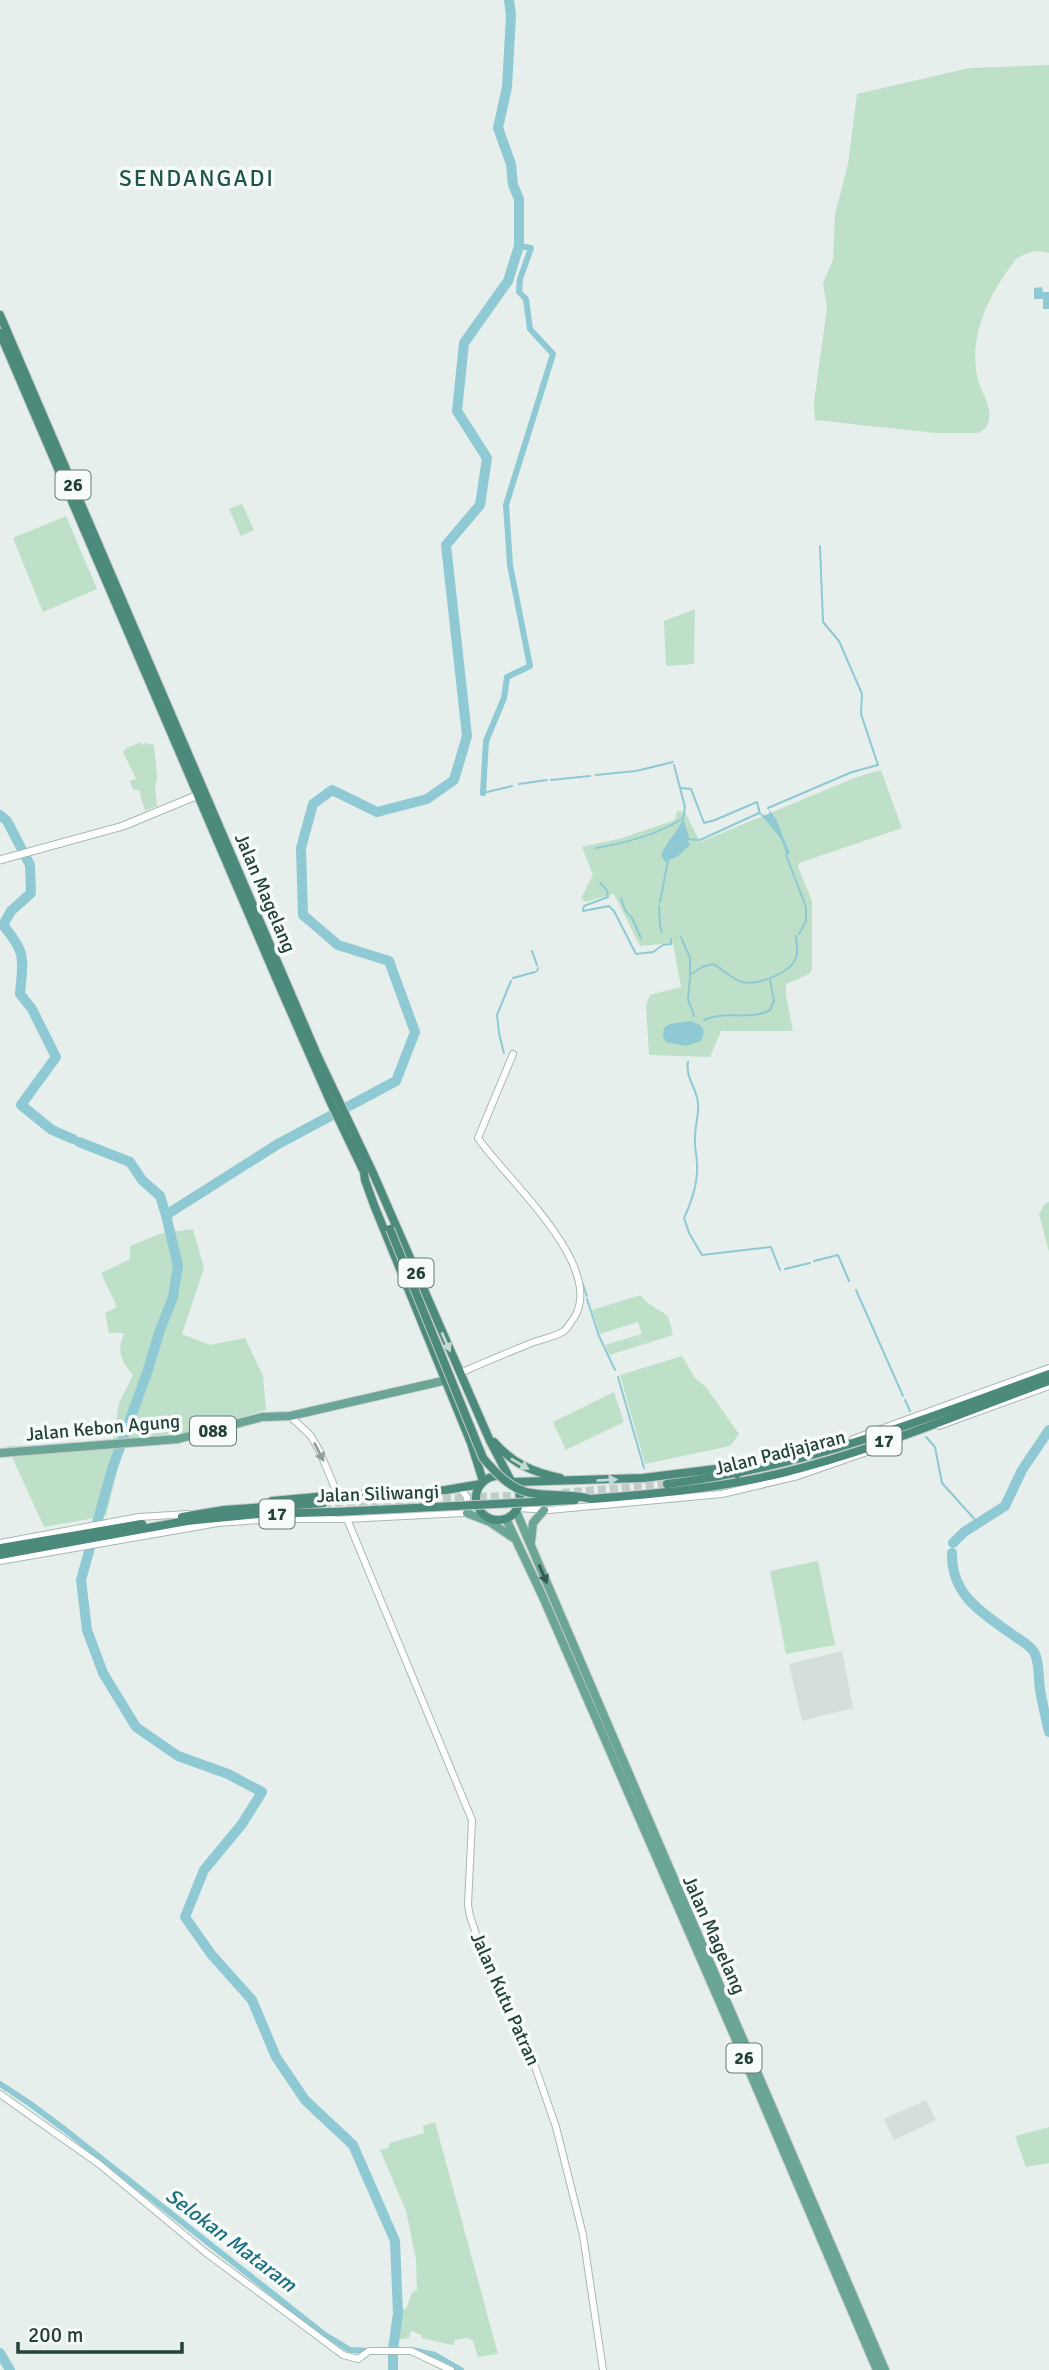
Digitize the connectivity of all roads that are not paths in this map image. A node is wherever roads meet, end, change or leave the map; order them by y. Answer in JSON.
{"nodes":[{"id":1,"x":0,"y":315,"type":"edge"},
{"id":2,"x":0,"y":333,"type":"edge"},
{"id":3,"x":141,"y":653,"type":"junction"},
{"id":4,"x":198,"y":795,"type":"junction"},
{"id":5,"x":0,"y":860,"type":"edge"},
{"id":6,"x":513,"y":1054,"type":"dead end"},
{"id":7,"x":333,"y":1100,"type":"junction"},
{"id":8,"x":345,"y":1125,"type":"junction"},
{"id":9,"x":365,"y":1174,"type":"junction"},
{"id":10,"x":1049,"y":1368,"type":"edge"},
{"id":11,"x":460,"y":1373,"type":"junction"},
{"id":12,"x":1049,"y":1374,"type":"edge"},
{"id":13,"x":447,"y":1380,"type":"junction"},
{"id":14,"x":1049,"y":1381,"type":"edge"},
{"id":15,"x":1049,"y":1386,"type":"edge"},
{"id":16,"x":290,"y":1416,"type":"junction"},
{"id":17,"x":483,"y":1424,"type":"junction"},
{"id":18,"x":490,"y":1441,"type":"junction"},
{"id":19,"x":473,"y":1449,"type":"junction"},
{"id":20,"x":833,"y":1450,"type":"junction"},
{"id":21,"x":0,"y":1453,"type":"edge"},
{"id":22,"x":478,"y":1463,"type":"junction"},
{"id":23,"x":737,"y":1474,"type":"junction"},
{"id":24,"x":512,"y":1481,"type":"junction"},
{"id":25,"x":573,"y":1481,"type":"junction"},
{"id":26,"x":546,"y":1482,"type":"junction"},
{"id":27,"x":482,"y":1483,"type":"junction"},
{"id":28,"x":667,"y":1484,"type":"tunnel mouth"},
{"id":29,"x":460,"y":1488,"type":"junction"},
{"id":30,"x":446,"y":1490,"type":"junction"},
{"id":31,"x":338,"y":1495,"type":"junction"},
{"id":32,"x":592,"y":1499,"type":"junction"},
{"id":33,"x":323,"y":1503,"type":"tunnel mouth"},
{"id":34,"x":249,"y":1507,"type":"junction"},
{"id":35,"x":517,"y":1510,"type":"junction"},
{"id":36,"x":546,"y":1510,"type":"junction"},
{"id":37,"x":465,"y":1513,"type":"junction"},
{"id":38,"x":482,"y":1514,"type":"junction"},
{"id":39,"x":347,"y":1519,"type":"junction"},
{"id":40,"x":506,"y":1519,"type":"junction"},
{"id":41,"x":120,"y":1531,"type":"junction"},
{"id":42,"x":517,"y":1542,"type":"junction"},
{"id":43,"x":0,"y":1543,"type":"edge"},
{"id":44,"x":13,"y":1544,"type":"junction"},
{"id":45,"x":40,"y":1545,"type":"junction"},
{"id":46,"x":531,"y":1546,"type":"junction"},
{"id":47,"x":0,"y":1548,"type":"edge"},
{"id":48,"x":24,"y":1551,"type":"junction"},
{"id":49,"x":5,"y":1558,"type":"edge"},
{"id":50,"x":0,"y":2094,"type":"edge"},
{"id":51,"x":451,"y":2370,"type":"edge"},
{"id":52,"x":603,"y":2370,"type":"edge"},
{"id":53,"x":877,"y":2370,"type":"edge"},
{"id":54,"x":885,"y":2370,"type":"edge"}],
"edges":[{"from":1,"to":3,"type":"highway","name":"Jalan Magelang","number":"26"},
{"from":2,"to":3,"type":"highway","name":"Jalan Magelang","number":"26"},
{"from":3,"to":4,"type":"highway","name":"Jalan Magelang","number":"26"},
{"from":3,"to":7,"type":"highway","name":"Jalan Magelang","number":"26"},
{"from":4,"to":5,"type":"main road"},
{"from":4,"to":7,"type":"highway","name":"Jalan Magelang","number":"26"},
{"from":6,"to":11,"type":"street"},
{"from":7,"to":8,"type":"highway","name":"Jalan Magelang","number":"26"},
{"from":8,"to":9,"type":"highway","name":"Jalan Magelang","number":"26"},
{"from":8,"to":11,"type":"highway","name":"Jalan Magelang","number":"26","one_way":true},
{"from":9,"to":13,"type":"highway","name":"Jalan Magelang","number":"26"},
{"from":9,"to":32,"type":"highway","bridge":true},
{"from":10,"to":20,"type":"street"},
{"from":11,"to":17,"type":"highway","name":"Jalan Magelang","number":"26"},
{"from":12,"to":20,"type":"highway","name":"Jalan Padjajaran","number":"17"},
{"from":13,"to":16,"type":"main road","name":"Jalan Kebon Agung","number":"088"},
{"from":13,"to":19,"type":"highway","name":"Jalan Magelang","number":"26"},
{"from":14,"to":32,"type":"highway","name":"Jalan Padjajaran","number":"17"},
{"from":15,"to":36,"type":"street"},
{"from":16,"to":21,"type":"main road","name":"Jalan Kebon Agung","number":"088"},
{"from":16,"to":31,"type":"street","one_way":true},
{"from":17,"to":18,"type":"highway","name":"Jalan Magelang","number":"26"},
{"from":17,"to":25,"type":"highway","one_way":true},
{"from":18,"to":19,"type":"highway"},
{"from":18,"to":24,"type":"highway","name":"Jalan Magelang","number":"26"},
{"from":19,"to":22,"type":"highway","name":"Jalan Magelang","number":"26"},
{"from":20,"to":23,"type":"highway","name":"Jalan Padjajaran","number":"17"},
{"from":22,"to":27,"type":"highway","name":"Jalan Magelang","number":"26"},
{"from":22,"to":30,"type":"highway"},
{"from":25,"to":23,"type":"highway","number":"17","one_way":true},
{"from":23,"to":28,"type":"highway","name":"Jalan Padjajaran","number":"17"},
{"from":24,"to":26,"type":"highway","number":"17"},
{"from":24,"to":27,"type":"highway"},
{"from":24,"to":35,"type":"highway","number":"26"},
{"from":25,"to":26,"type":"highway","number":"17"},
{"from":26,"to":36,"type":"street"},
{"from":27,"to":29,"type":"highway"},
{"from":27,"to":38,"type":"highway","number":"26"},
{"from":29,"to":30,"type":"highway"},
{"from":29,"to":37,"type":"street"},
{"from":30,"to":31,"type":"highway"},
{"from":31,"to":34,"type":"highway"},
{"from":32,"to":41,"type":"highway","name":"Jalan Siliwangi","number":"17","bridge":true},
{"from":33,"to":34,"type":"highway","name":"Jalan Siliwangi","number":"17"},
{"from":34,"to":41,"type":"highway","name":"Jalan Siliwangi"},
{"from":35,"to":36,"type":"street"},
{"from":35,"to":40,"type":"highway"},
{"from":35,"to":46,"type":"main road","name":"Jalan Magelang","number":"26"},
{"from":36,"to":46,"type":"main road"},
{"from":37,"to":38,"type":"street"},
{"from":37,"to":39,"type":"street"},
{"from":37,"to":42,"type":"main road"},
{"from":38,"to":40,"type":"highway"},
{"from":39,"to":41,"type":"street"},
{"from":39,"to":52,"type":"street","name":"Jalan Kutu Patran"},
{"from":40,"to":42,"type":"main road","name":"Jalan Magelang","number":"26"},
{"from":41,"to":45,"type":"highway","name":"Jalan Siliwangi"},
{"from":41,"to":45,"type":"street"},
{"from":42,"to":53,"type":"main road","name":"Jalan Magelang","number":"26"},
{"from":43,"to":44,"type":"street"},
{"from":44,"to":45,"type":"highway","name":"Jalan Siliwangi"},
{"from":44,"to":47,"type":"highway","name":"Jalan Siliwangi"},
{"from":45,"to":48,"type":"highway","name":"Jalan Siliwangi"},
{"from":45,"to":49,"type":"street"},
{"from":46,"to":54,"type":"main road","name":"Jalan Magelang","number":"26","one_way":true},
{"from":48,"to":49,"type":"highway","name":"Jalan Siliwangi"},
{"from":48,"to":49,"type":"highway"},
{"from":50,"to":51,"type":"street"}]}
